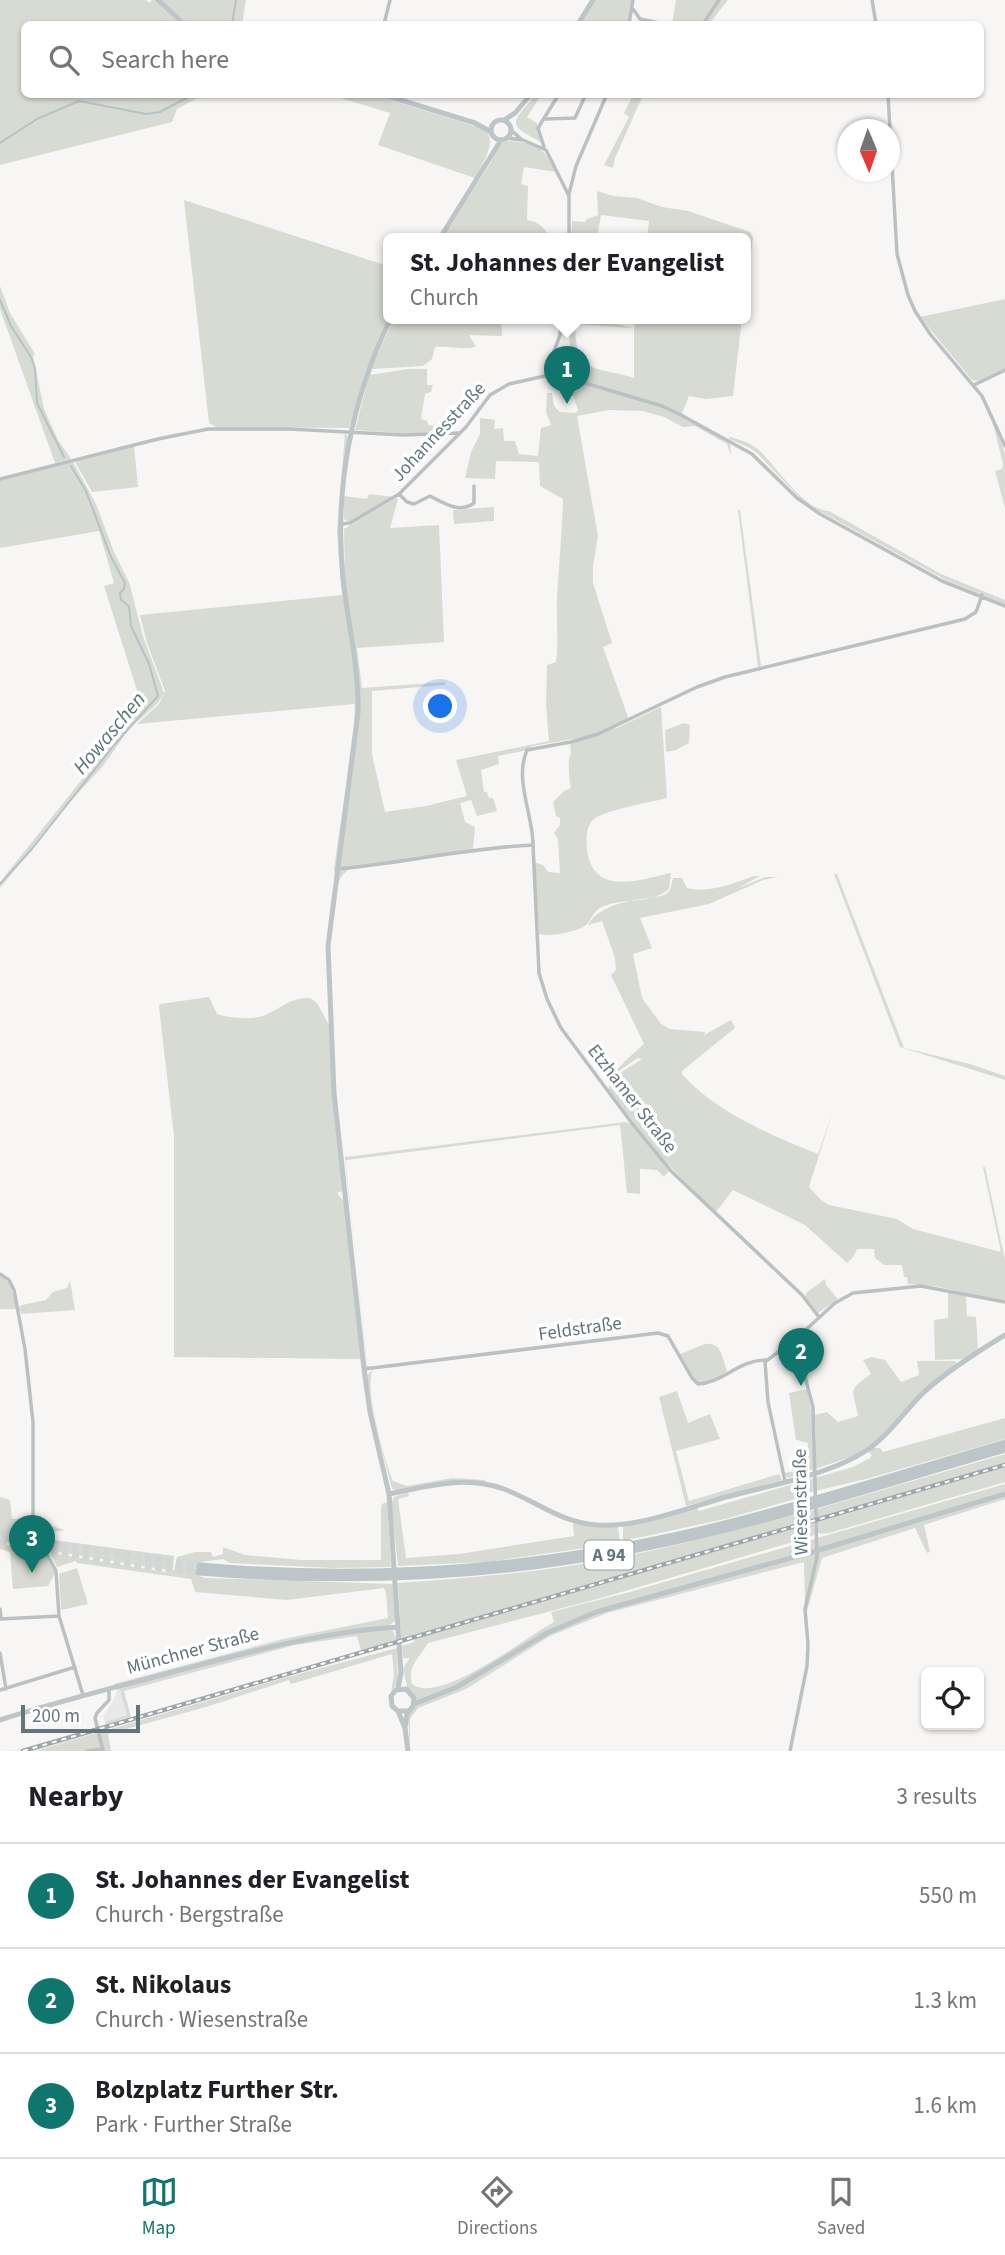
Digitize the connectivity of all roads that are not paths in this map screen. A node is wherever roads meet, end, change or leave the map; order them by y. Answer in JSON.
{"nodes":[{"id":1,"x":158,"y":0,"type":"edge"},
{"id":2,"x":390,"y":0,"type":"edge"},
{"id":3,"x":593,"y":0,"type":"edge"},
{"id":4,"x":633,"y":0,"type":"edge"},
{"id":5,"x":719,"y":0,"type":"edge"},
{"id":6,"x":872,"y":0,"type":"edge"},
{"id":7,"x":633,"y":9,"type":"junction"},
{"id":8,"x":643,"y":20,"type":"joint"},
{"id":9,"x":181,"y":21,"type":"edge"},
{"id":10,"x":385,"y":21,"type":"edge"},
{"id":11,"x":581,"y":21,"type":"edge"},
{"id":12,"x":632,"y":21,"type":"edge"},
{"id":13,"x":648,"y":21,"type":"edge"},
{"id":14,"x":705,"y":21,"type":"edge"},
{"id":15,"x":876,"y":21,"type":"edge"},
{"id":16,"x":394,"y":98,"type":"edge"},
{"id":17,"x":528,"y":98,"type":"edge"},
{"id":18,"x":557,"y":98,"type":"edge"},
{"id":19,"x":584,"y":98,"type":"edge"},
{"id":20,"x":605,"y":98,"type":"edge"},
{"id":21,"x":888,"y":98,"type":"edge"},
{"id":22,"x":515,"y":113,"type":"junction"},
{"id":23,"x":545,"y":119,"type":"junction"},
{"id":24,"x":504,"y":120,"type":"junction"},
{"id":25,"x":475,"y":124,"type":"junction"},
{"id":26,"x":493,"y":124,"type":"junction"},
{"id":27,"x":510,"y":128,"type":"junction"},
{"id":28,"x":491,"y":134,"type":"junction"},
{"id":29,"x":504,"y":139,"type":"junction"},
{"id":30,"x":523,"y":140,"type":"junction"},
{"id":31,"x":544,"y":148,"type":"junction"},
{"id":32,"x":493,"y":149,"type":"junction"},
{"id":33,"x":569,"y":196,"type":"junction"},
{"id":34,"x":443,"y":233,"type":"edge"},
{"id":35,"x":569,"y":233,"type":"edge"},
{"id":36,"x":388,"y":324,"type":"edge"},
{"id":37,"x":561,"y":324,"type":"edge"},
{"id":38,"x":1005,"y":370,"type":"edge"},
{"id":39,"x":548,"y":372,"type":"junction"},
{"id":40,"x":974,"y":385,"type":"junction"},
{"id":41,"x":351,"y":432,"type":"junction"},
{"id":42,"x":459,"y":433,"type":"junction"},
{"id":43,"x":1005,"y":446,"type":"edge"},
{"id":44,"x":0,"y":479,"type":"edge"},
{"id":45,"x":474,"y":486,"type":"dead end"},
{"id":46,"x":399,"y":494,"type":"junction"},
{"id":47,"x":341,"y":524,"type":"junction"},
{"id":48,"x":982,"y":595,"type":"junction"},
{"id":49,"x":1005,"y":606,"type":"edge"},
{"id":50,"x":533,"y":845,"type":"junction"},
{"id":51,"x":337,"y":869,"type":"junction"},
{"id":52,"x":0,"y":1274,"type":"edge"},
{"id":53,"x":1005,"y":1303,"type":"edge"},
{"id":54,"x":819,"y":1317,"type":"junction"},
{"id":55,"x":1005,"y":1335,"type":"edge"},
{"id":56,"x":799,"y":1336,"type":"junction"},
{"id":57,"x":766,"y":1360,"type":"junction"},
{"id":58,"x":364,"y":1369,"type":"junction"},
{"id":59,"x":1005,"y":1443,"type":"edge"},
{"id":60,"x":1005,"y":1449,"type":"edge"},
{"id":61,"x":785,"y":1481,"type":"junction"},
{"id":62,"x":389,"y":1494,"type":"junction"},
{"id":63,"x":1005,"y":1494,"type":"edge"},
{"id":64,"x":822,"y":1499,"type":"junction"},
{"id":65,"x":200,"y":1569,"type":"tunnel mouth"},
{"id":66,"x":0,"y":1609,"type":"edge"},
{"id":67,"x":59,"y":1616,"type":"junction"},
{"id":68,"x":1,"y":1619,"type":"edge"},
{"id":69,"x":398,"y":1627,"type":"junction"},
{"id":70,"x":0,"y":1653,"type":"edge"},
{"id":71,"x":75,"y":1667,"type":"junction"},
{"id":72,"x":401,"y":1673,"type":"junction"},
{"id":73,"x":6,"y":1689,"type":"junction"},
{"id":74,"x":109,"y":1689,"type":"junction"},
{"id":75,"x":398,"y":1689,"type":"junction"},
{"id":76,"x":406,"y":1689,"type":"junction"},
{"id":77,"x":0,"y":1690,"type":"edge"},
{"id":78,"x":83,"y":1695,"type":"junction"},
{"id":79,"x":413,"y":1695,"type":"junction"},
{"id":80,"x":432,"y":1696,"type":"junction"},
{"id":81,"x":414,"y":1704,"type":"junction"},
{"id":82,"x":398,"y":1711,"type":"junction"},
{"id":83,"x":408,"y":1711,"type":"junction"},
{"id":84,"x":0,"y":1720,"type":"edge"},
{"id":85,"x":405,"y":1728,"type":"junction"},
{"id":86,"x":103,"y":1750,"type":"edge"},
{"id":87,"x":87,"y":1751,"type":"edge"},
{"id":88,"x":408,"y":1751,"type":"edge"},
{"id":89,"x":790,"y":1751,"type":"edge"}],
"edges":[{"from":1,"to":9,"type":"street"},
{"from":2,"to":10,"type":"street"},
{"from":3,"to":11,"type":"street"},
{"from":4,"to":7,"type":"street"},
{"from":5,"to":14,"type":"street"},
{"from":6,"to":15,"type":"street"},
{"from":7,"to":8,"type":"street"},
{"from":7,"to":12,"type":"street"},
{"from":8,"to":13,"type":"street"},
{"from":16,"to":25,"type":"street"},
{"from":17,"to":22,"type":"street"},
{"from":18,"to":23,"type":"street"},
{"from":19,"to":23,"type":"street"},
{"from":20,"to":33,"type":"street"},
{"from":21,"to":40,"type":"street"},
{"from":22,"to":24,"type":"street"},
{"from":22,"to":27,"type":"street"},
{"from":23,"to":31,"type":"street"},
{"from":24,"to":26,"type":"street"},
{"from":24,"to":27,"type":"street"},
{"from":25,"to":26,"type":"street"},
{"from":25,"to":28,"type":"street"},
{"from":26,"to":28,"type":"street"},
{"from":27,"to":29,"type":"street"},
{"from":27,"to":30,"type":"street"},
{"from":28,"to":29,"type":"street"},
{"from":28,"to":32,"type":"street"},
{"from":29,"to":30,"type":"street"},
{"from":29,"to":32,"type":"street"},
{"from":30,"to":31,"type":"street"},
{"from":31,"to":33,"type":"street"},
{"from":32,"to":34,"type":"street"},
{"from":33,"to":35,"type":"street"},
{"from":36,"to":41,"type":"street"},
{"from":37,"to":39,"type":"street"},
{"from":38,"to":40,"type":"street"},
{"from":39,"to":42,"type":"street","name":"Johannesstraße"},
{"from":39,"to":48,"type":"street"},
{"from":40,"to":43,"type":"street"},
{"from":41,"to":42,"type":"street"},
{"from":41,"to":44,"type":"street"},
{"from":41,"to":47,"type":"street"},
{"from":42,"to":46,"type":"street","name":"Johannesstraße"},
{"from":45,"to":46,"type":"street"},
{"from":46,"to":47,"type":"street","name":"Johannesstraße"},
{"from":47,"to":51,"type":"street"},
{"from":48,"to":49,"type":"street"},
{"from":48,"to":50,"type":"street","name":"Etzhamer Straße"},
{"from":50,"to":51,"type":"street"},
{"from":50,"to":54,"type":"street","name":"Etzhamer Straße"},
{"from":51,"to":58,"type":"street"},
{"from":52,"to":67,"type":"street"},
{"from":53,"to":54,"type":"street"},
{"from":54,"to":56,"type":"street"},
{"from":55,"to":61,"type":"street"},
{"from":56,"to":57,"type":"street"},
{"from":56,"to":89,"type":"street","name":"Wiesenstraße"},
{"from":57,"to":58,"type":"street","name":"Feldstraße"},
{"from":57,"to":61,"type":"street"},
{"from":58,"to":62,"type":"street"},
{"from":59,"to":64,"type":"highway","number":"A 94"},
{"from":60,"to":64,"type":"highway","number":"A 94"},
{"from":61,"to":62,"type":"street"},
{"from":62,"to":69,"type":"street"},
{"from":63,"to":80,"type":"street"},
{"from":64,"to":65,"type":"highway","number":"A 94"},
{"from":66,"to":68,"type":"street"},
{"from":67,"to":68,"type":"street"},
{"from":67,"to":71,"type":"street"},
{"from":69,"to":72,"type":"street"},
{"from":69,"to":74,"type":"street","name":"Münchner Straße"},
{"from":70,"to":73,"type":"street"},
{"from":71,"to":73,"type":"street"},
{"from":71,"to":78,"type":"street"},
{"from":72,"to":75,"type":"street"},
{"from":72,"to":76,"type":"street"},
{"from":73,"to":77,"type":"street"},
{"from":74,"to":78,"type":"street","name":"Münchner Straße"},
{"from":74,"to":86,"type":"street"},
{"from":75,"to":76,"type":"street"},
{"from":75,"to":82,"type":"street"},
{"from":76,"to":79,"type":"street"},
{"from":78,"to":84,"type":"street","name":"Münchner Straße"},
{"from":79,"to":80,"type":"street"},
{"from":79,"to":81,"type":"street"},
{"from":80,"to":81,"type":"street"},
{"from":81,"to":83,"type":"street"},
{"from":82,"to":83,"type":"street"},
{"from":82,"to":85,"type":"street"},
{"from":83,"to":85,"type":"street"},
{"from":85,"to":88,"type":"street"},
{"from":86,"to":87,"type":"street"}]}
